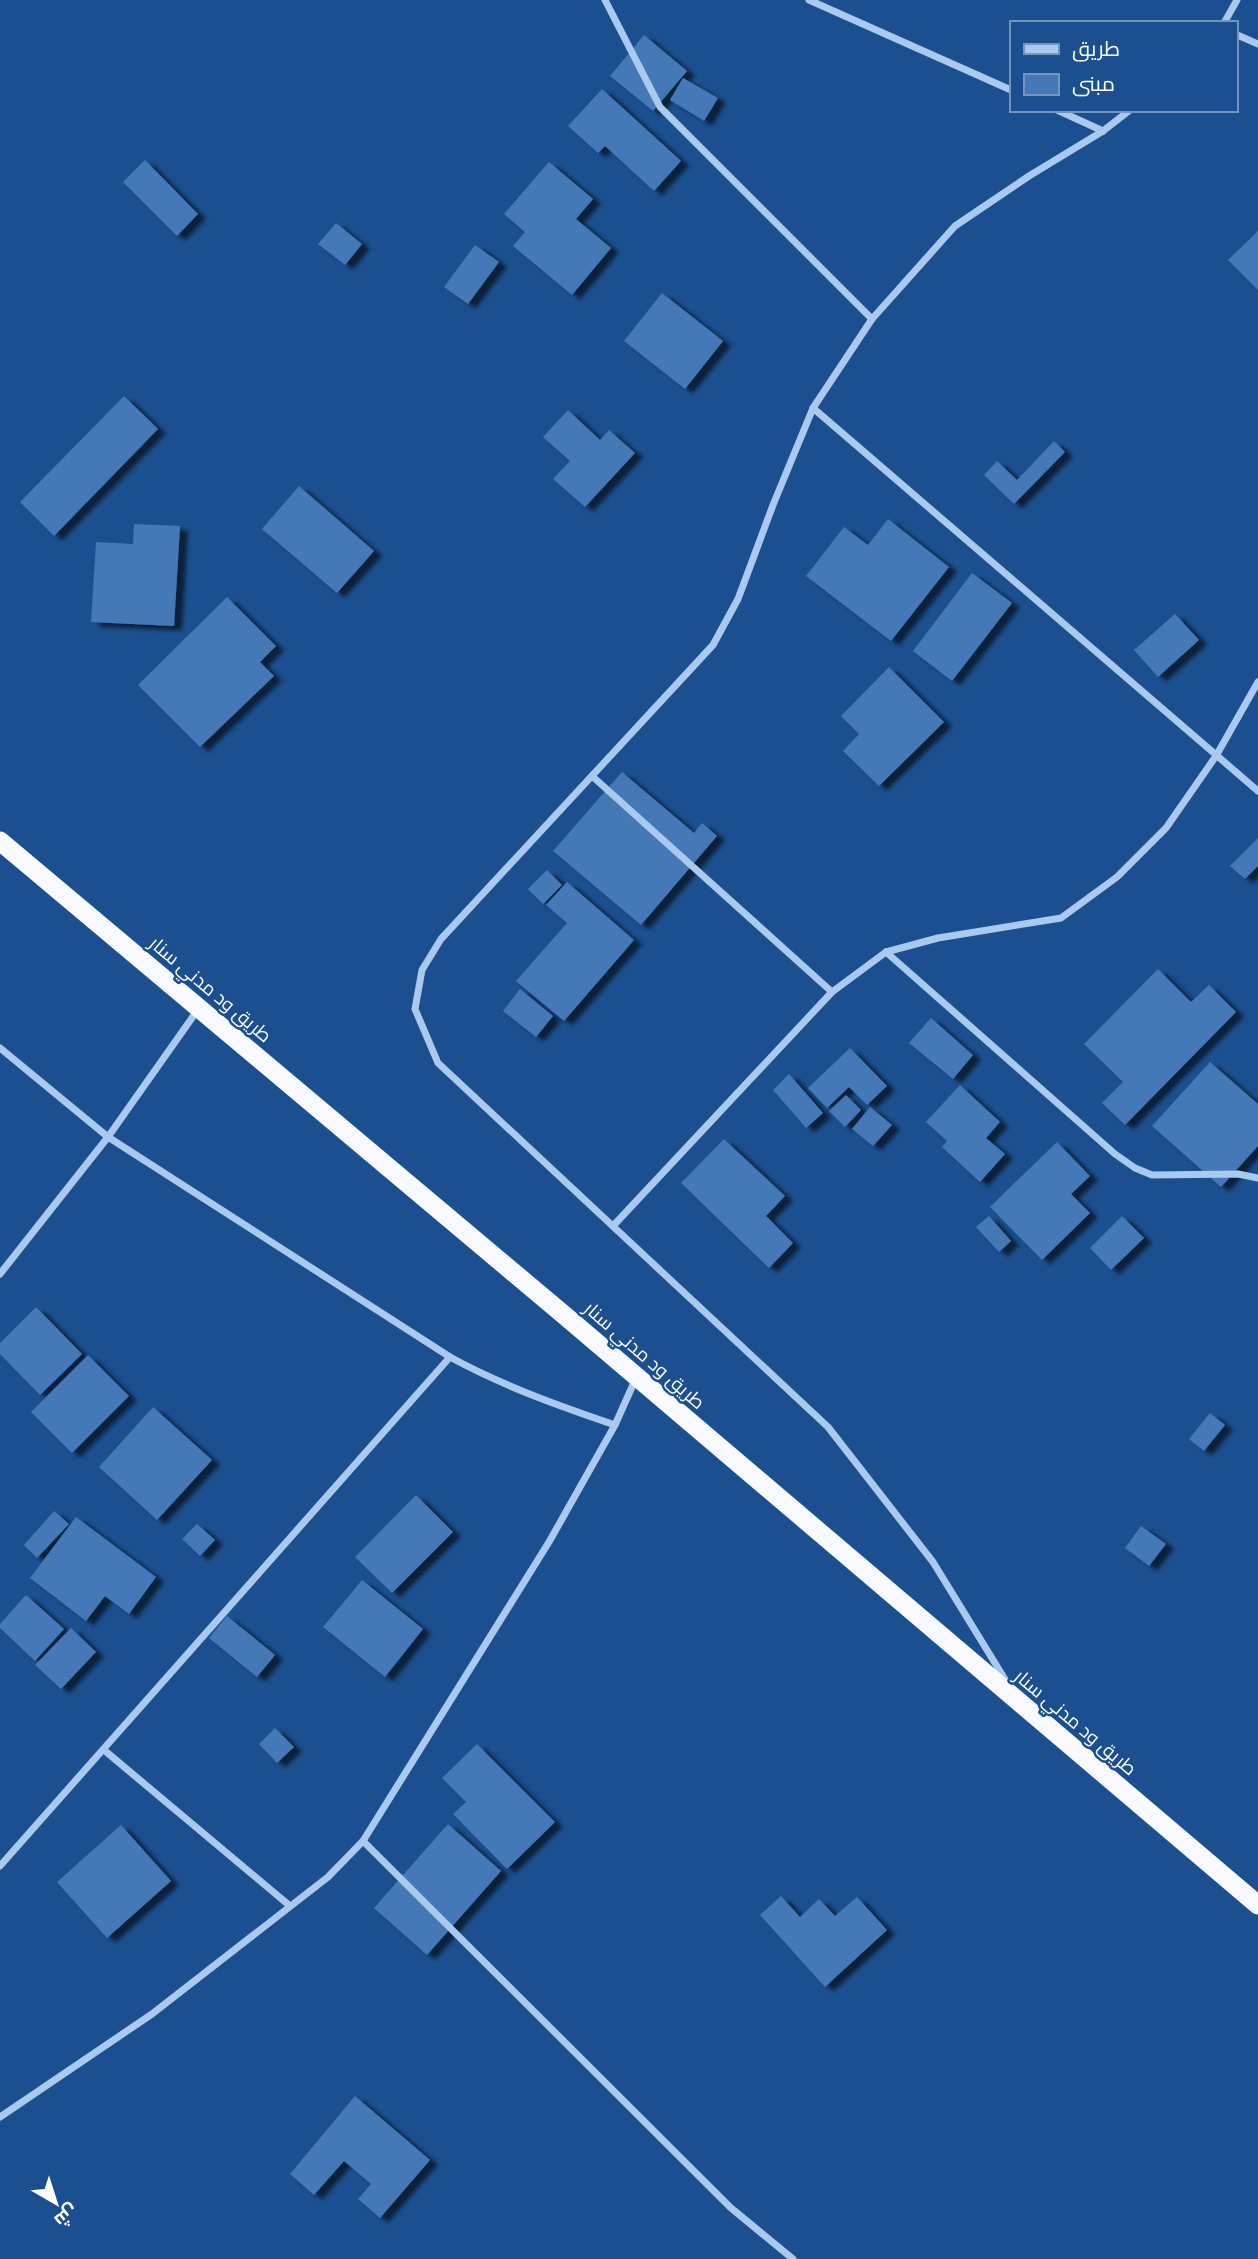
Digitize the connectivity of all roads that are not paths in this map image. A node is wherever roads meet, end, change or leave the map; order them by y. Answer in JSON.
{"nodes":[{"id":1,"x":605,"y":0,"type":"edge"},
{"id":2,"x":809,"y":0,"type":"edge"},
{"id":3,"x":1237,"y":0,"type":"edge"},
{"id":4,"x":1225,"y":21,"type":"edge"},
{"id":5,"x":1237,"y":35,"type":"edge"},
{"id":6,"x":1258,"y":44,"type":"edge"},
{"id":7,"x":1010,"y":90,"type":"edge"},
{"id":8,"x":1061,"y":112,"type":"edge"},
{"id":9,"x":1127,"y":112,"type":"edge"},
{"id":10,"x":1103,"y":131,"type":"junction"},
{"id":11,"x":872,"y":319,"type":"junction"},
{"id":12,"x":813,"y":408,"type":"junction"},
{"id":13,"x":1258,"y":682,"type":"edge"},
{"id":14,"x":1216,"y":755,"type":"junction"},
{"id":15,"x":592,"y":776,"type":"junction"},
{"id":16,"x":1258,"y":791,"type":"edge"},
{"id":17,"x":0,"y":841,"type":"edge"},
{"id":18,"x":887,"y":952,"type":"junction"},
{"id":19,"x":832,"y":992,"type":"junction"},
{"id":20,"x":199,"y":1008,"type":"junction"},
{"id":21,"x":0,"y":1048,"type":"edge"},
{"id":22,"x":108,"y":1137,"type":"junction"},
{"id":23,"x":1258,"y":1178,"type":"edge"},
{"id":24,"x":613,"y":1226,"type":"junction"},
{"id":25,"x":0,"y":1274,"type":"edge"},
{"id":26,"x":450,"y":1357,"type":"junction"},
{"id":27,"x":636,"y":1377,"type":"junction"},
{"id":28,"x":615,"y":1425,"type":"junction"},
{"id":29,"x":1020,"y":1704,"type":"junction"},
{"id":30,"x":104,"y":1750,"type":"junction"},
{"id":31,"x":363,"y":1841,"type":"junction"},
{"id":32,"x":0,"y":1866,"type":"edge"},
{"id":33,"x":1258,"y":1905,"type":"edge"},
{"id":34,"x":289,"y":1906,"type":"junction"},
{"id":35,"x":0,"y":2118,"type":"edge"},
{"id":36,"x":793,"y":2259,"type":"edge"}],
"edges":[{"from":1,"to":11,"type":"street"},
{"from":2,"to":7,"type":"street"},
{"from":3,"to":4,"type":"street"},
{"from":5,"to":6,"type":"street"},
{"from":8,"to":10,"type":"street"},
{"from":9,"to":10,"type":"street"},
{"from":10,"to":11,"type":"street"},
{"from":11,"to":12,"type":"street"},
{"from":12,"to":14,"type":"street"},
{"from":12,"to":15,"type":"street"},
{"from":13,"to":14,"type":"street"},
{"from":14,"to":16,"type":"street"},
{"from":14,"to":18,"type":"street"},
{"from":15,"to":19,"type":"street"},
{"from":15,"to":24,"type":"street"},
{"from":17,"to":20,"type":"highway","name":"طريق ود مدني سنار"},
{"from":18,"to":19,"type":"street"},
{"from":18,"to":23,"type":"street"},
{"from":19,"to":24,"type":"street"},
{"from":20,"to":22,"type":"street"},
{"from":20,"to":27,"type":"highway","name":"طريق ود مدني سنار"},
{"from":21,"to":22,"type":"street"},
{"from":22,"to":25,"type":"street"},
{"from":22,"to":26,"type":"street"},
{"from":24,"to":29,"type":"street"},
{"from":26,"to":28,"type":"street"},
{"from":26,"to":30,"type":"street"},
{"from":27,"to":28,"type":"street"},
{"from":27,"to":29,"type":"highway","name":"طريق ود مدني سنار"},
{"from":28,"to":31,"type":"street"},
{"from":29,"to":33,"type":"highway","name":"طريق ود مدني سنار"},
{"from":30,"to":32,"type":"street"},
{"from":30,"to":34,"type":"street"},
{"from":31,"to":34,"type":"street"},
{"from":31,"to":36,"type":"street"},
{"from":34,"to":35,"type":"street"}]}
